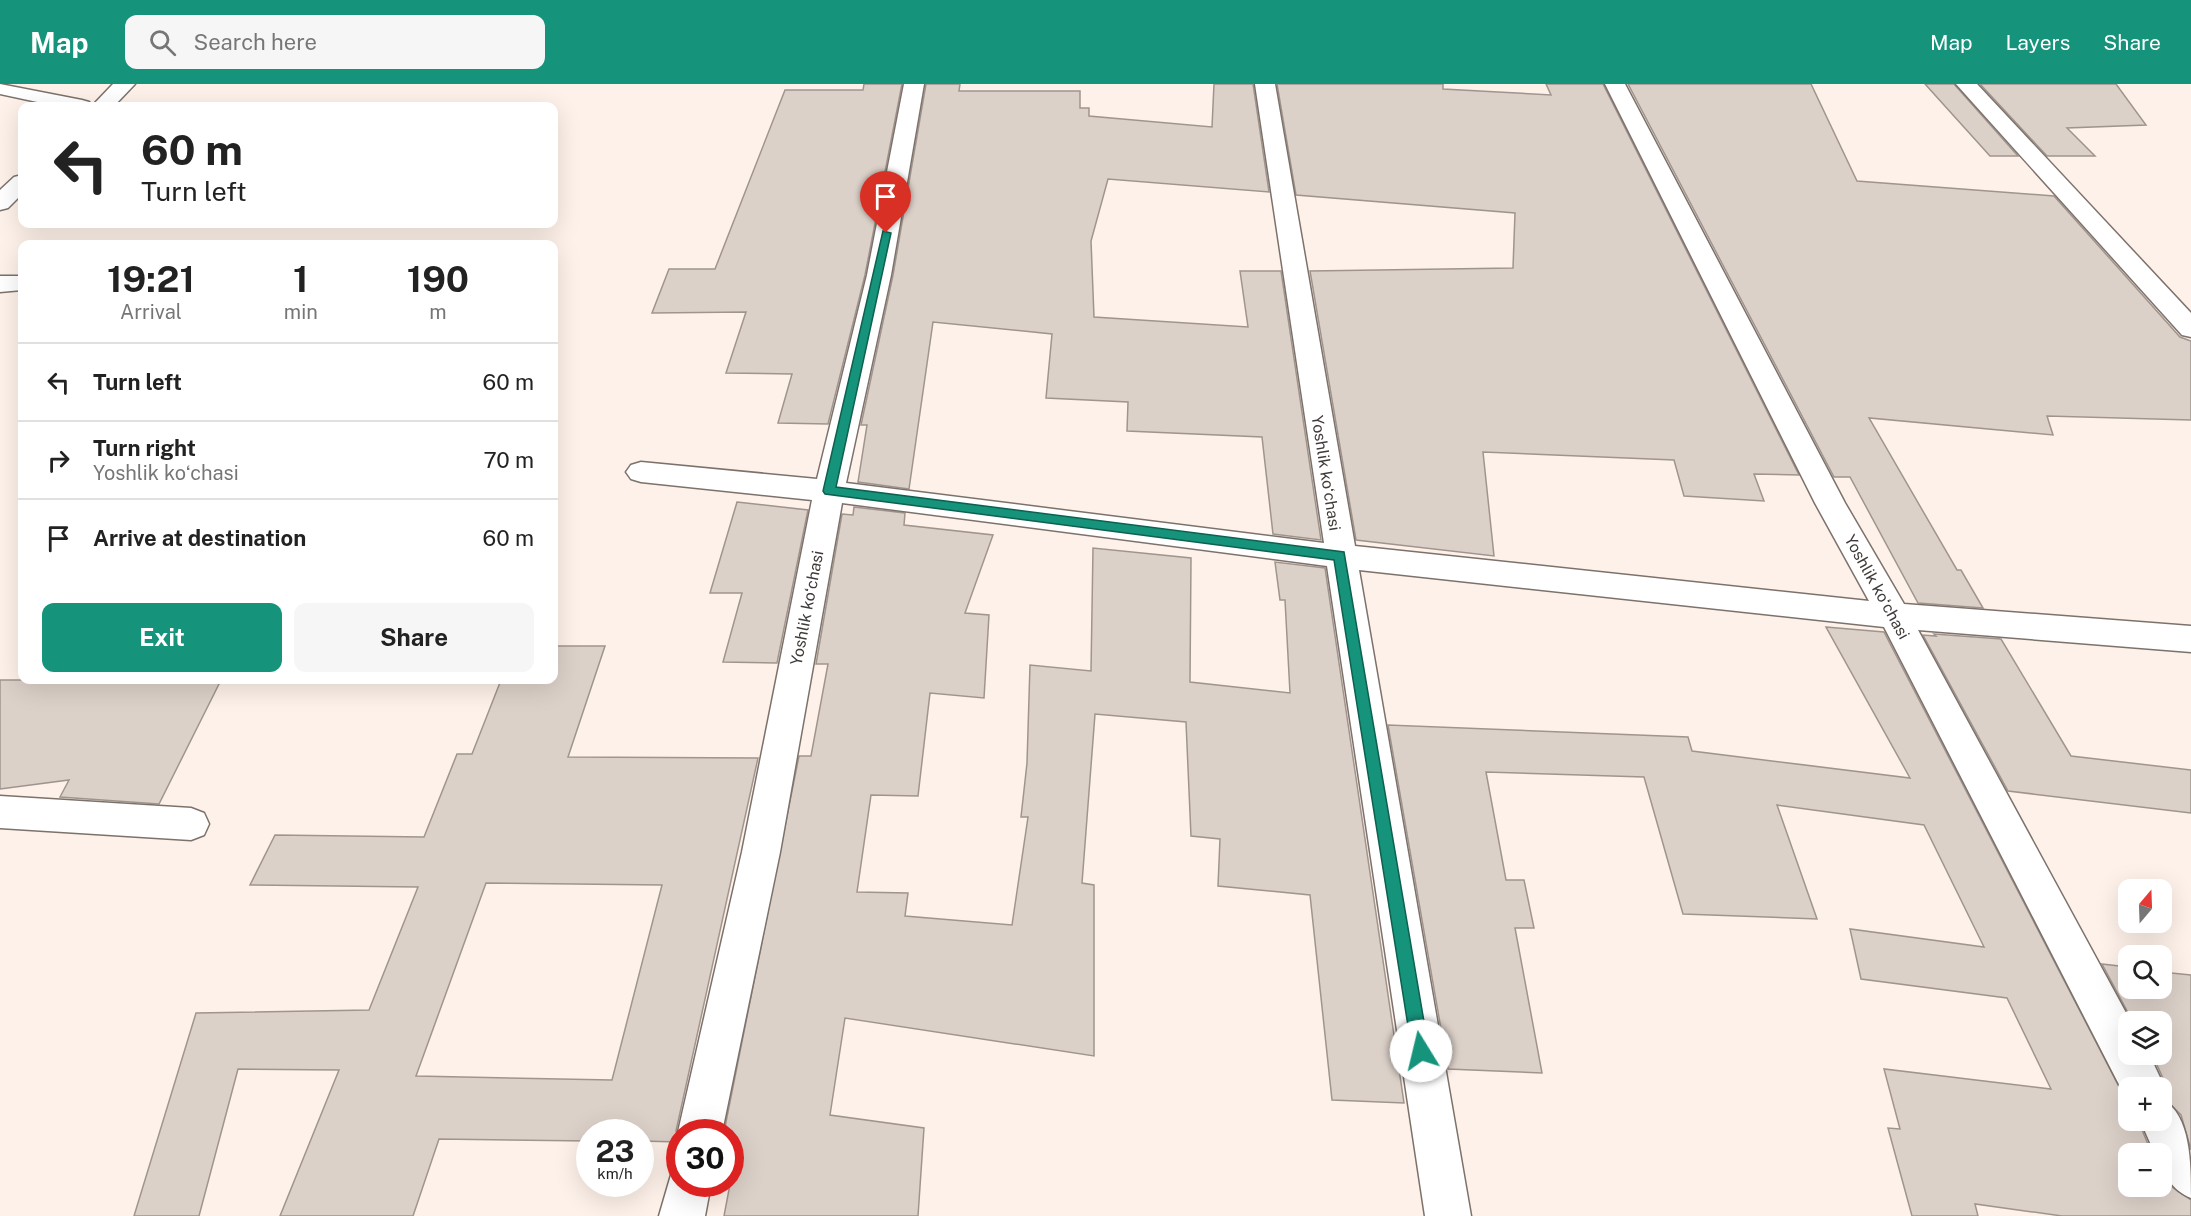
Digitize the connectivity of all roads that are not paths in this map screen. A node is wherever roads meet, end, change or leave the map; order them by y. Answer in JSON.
{"nodes":[{"id":1,"x":125,"y":84,"type":"edge"},
{"id":2,"x":914,"y":84,"type":"edge"},
{"id":3,"x":1265,"y":84,"type":"edge"},
{"id":4,"x":1615,"y":84,"type":"edge"},
{"id":5,"x":1966,"y":84,"type":"edge"},
{"id":6,"x":0,"y":88,"type":"edge"},
{"id":7,"x":64,"y":102,"type":"edge"},
{"id":8,"x":106,"y":102,"type":"edge"},
{"id":9,"x":18,"y":186,"type":"edge"},
{"id":10,"x":0,"y":203,"type":"edge"},
{"id":11,"x":18,"y":283,"type":"edge"},
{"id":12,"x":0,"y":284,"type":"edge"},
{"id":13,"x":2191,"y":329,"type":"edge"},
{"id":14,"x":642,"y":471,"type":"dead end"},
{"id":15,"x":829,"y":491,"type":"junction"},
{"id":16,"x":1339,"y":556,"type":"junction"},
{"id":17,"x":1894,"y":616,"type":"junction"},
{"id":18,"x":2191,"y":639,"type":"edge"},
{"id":19,"x":0,"y":812,"type":"edge"},
{"id":20,"x":191,"y":824,"type":"dead end"},
{"id":21,"x":2138,"y":1077,"type":"edge"},
{"id":22,"x":703,"y":1119,"type":"edge"},
{"id":23,"x":2168,"y":1131,"type":"edge"},
{"id":24,"x":2191,"y":1176,"type":"edge"},
{"id":25,"x":686,"y":1197,"type":"edge"},
{"id":26,"x":682,"y":1216,"type":"edge"},
{"id":27,"x":1448,"y":1216,"type":"edge"}],
"edges":[{"from":1,"to":8,"type":"street"},
{"from":2,"to":15,"type":"street","name":"Yoshlik koʻchasi"},
{"from":3,"to":16,"type":"street","name":"Yoshlik koʻchasi"},
{"from":4,"to":17,"type":"street","name":"Yoshlik koʻchasi"},
{"from":5,"to":13,"type":"street"},
{"from":6,"to":7,"type":"street"},
{"from":9,"to":10,"type":"street"},
{"from":11,"to":12,"type":"street"},
{"from":14,"to":15,"type":"street"},
{"from":15,"to":16,"type":"street"},
{"from":15,"to":22,"type":"street","name":"Yoshlik koʻchasi"},
{"from":16,"to":17,"type":"street"},
{"from":16,"to":27,"type":"street","name":"Yoshlik koʻchasi"},
{"from":17,"to":18,"type":"street"},
{"from":17,"to":21,"type":"street","name":"Yoshlik koʻchasi"},
{"from":19,"to":20,"type":"street"},
{"from":23,"to":24,"type":"street"},
{"from":25,"to":26,"type":"street"}]}
